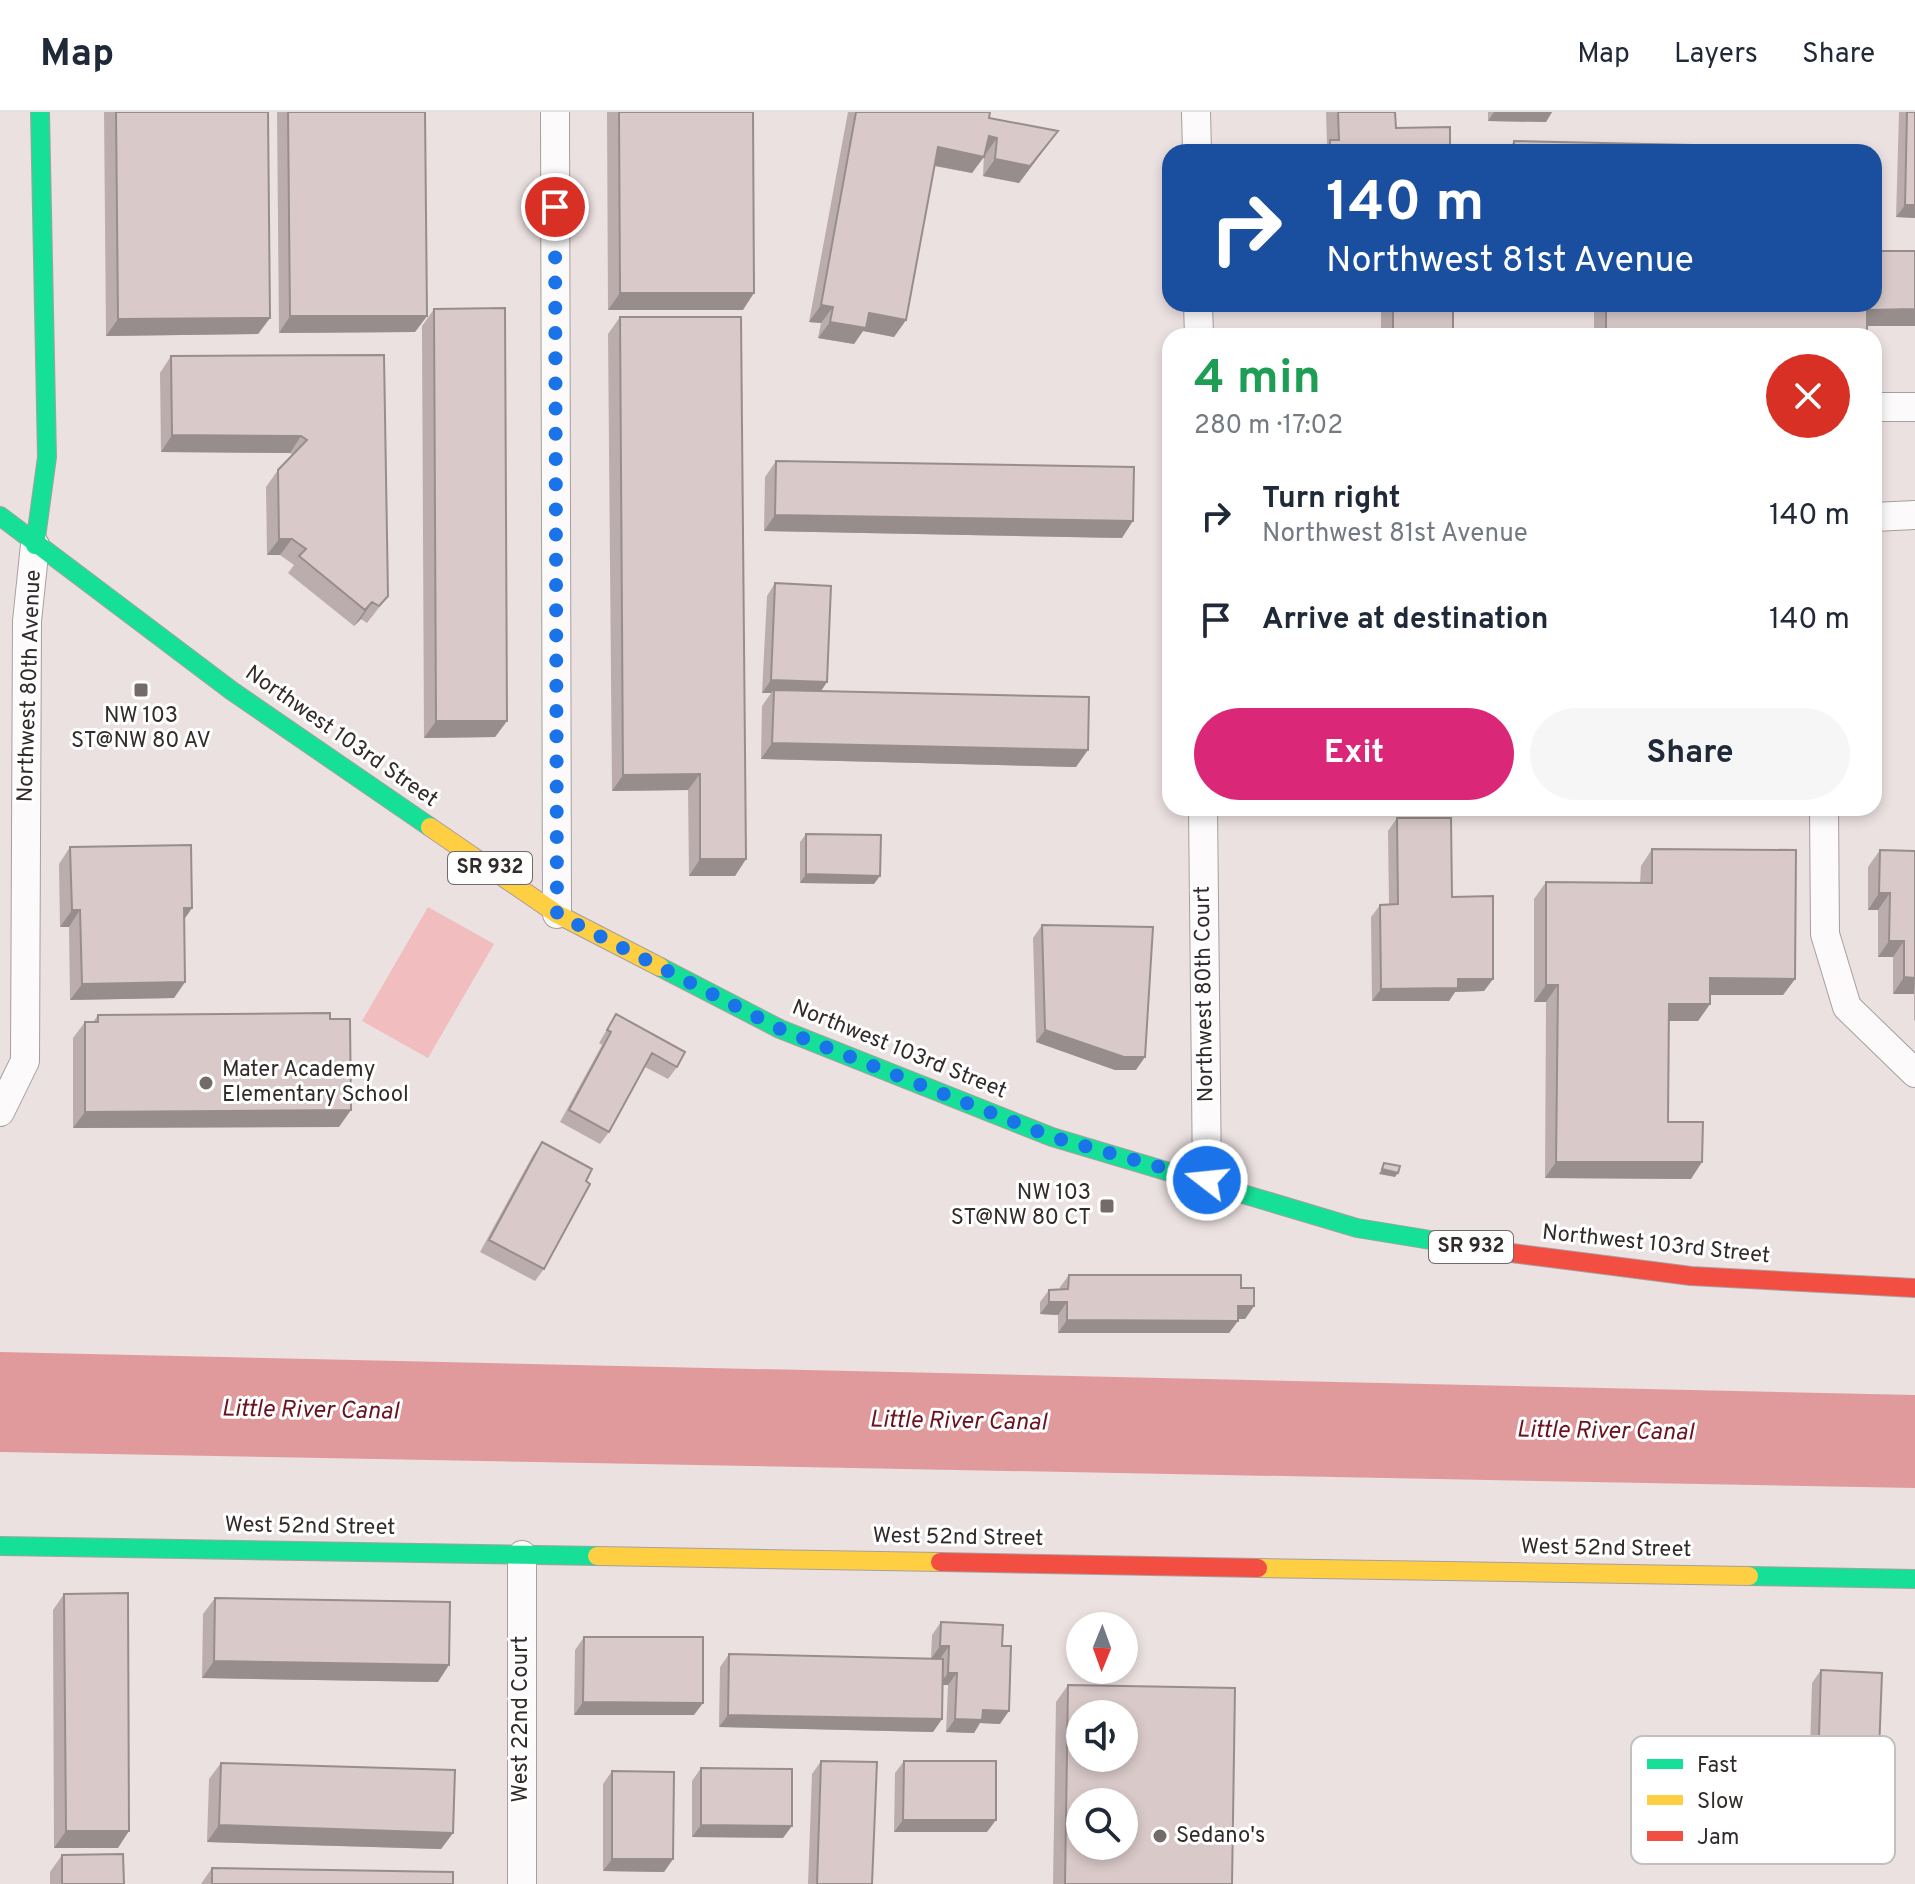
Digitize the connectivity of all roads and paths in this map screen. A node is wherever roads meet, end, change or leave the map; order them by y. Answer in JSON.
{"nodes":[{"id":1,"x":40,"y":112,"type":"edge"},
{"id":2,"x":555,"y":112,"type":"edge"},
{"id":3,"x":1196,"y":112,"type":"edge"},
{"id":4,"x":1197,"y":144,"type":"edge"},
{"id":5,"x":1882,"y":407,"type":"edge"},
{"id":6,"x":1915,"y":407,"type":"edge"},
{"id":7,"x":1915,"y":515,"type":"edge"},
{"id":8,"x":0,"y":516,"type":"edge"},
{"id":9,"x":1882,"y":517,"type":"edge"},
{"id":10,"x":35,"y":545,"type":"junction"},
{"id":11,"x":1203,"y":816,"type":"edge"},
{"id":12,"x":1824,"y":816,"type":"edge"},
{"id":13,"x":557,"y":914,"type":"junction"},
{"id":14,"x":1915,"y":1073,"type":"edge"},
{"id":15,"x":0,"y":1112,"type":"edge"},
{"id":16,"x":1207,"y":1180,"type":"junction"},
{"id":17,"x":1915,"y":1288,"type":"edge"},
{"id":18,"x":0,"y":1546,"type":"edge"},
{"id":19,"x":522,"y":1555,"type":"junction"},
{"id":20,"x":1915,"y":1579,"type":"edge"},
{"id":21,"x":522,"y":1884,"type":"edge"}],
"edges":[{"from":1,"to":10,"type":"street","name":"Northwest 80th Avenue"},
{"from":2,"to":13,"type":"street"},
{"from":3,"to":4,"type":"street"},
{"from":5,"to":6,"type":"street"},
{"from":7,"to":9,"type":"street"},
{"from":8,"to":10,"type":"street","name":"Northwest 103rd Street","number":"SR 932"},
{"from":10,"to":13,"type":"street","name":"Northwest 103rd Street","number":"SR 932"},
{"from":10,"to":15,"type":"street","name":"Northwest 80th Avenue"},
{"from":11,"to":16,"type":"street","name":"Northwest 80th Court"},
{"from":12,"to":14,"type":"street"},
{"from":13,"to":16,"type":"street","name":"Northwest 103rd Street","number":"SR 932"},
{"from":16,"to":17,"type":"street","name":"Northwest 103rd Street","number":"SR 932"},
{"from":18,"to":19,"type":"street","name":"West 52nd Street"},
{"from":19,"to":20,"type":"street","name":"West 52nd Street"},
{"from":19,"to":21,"type":"street","name":"West 22nd Court"}]}
